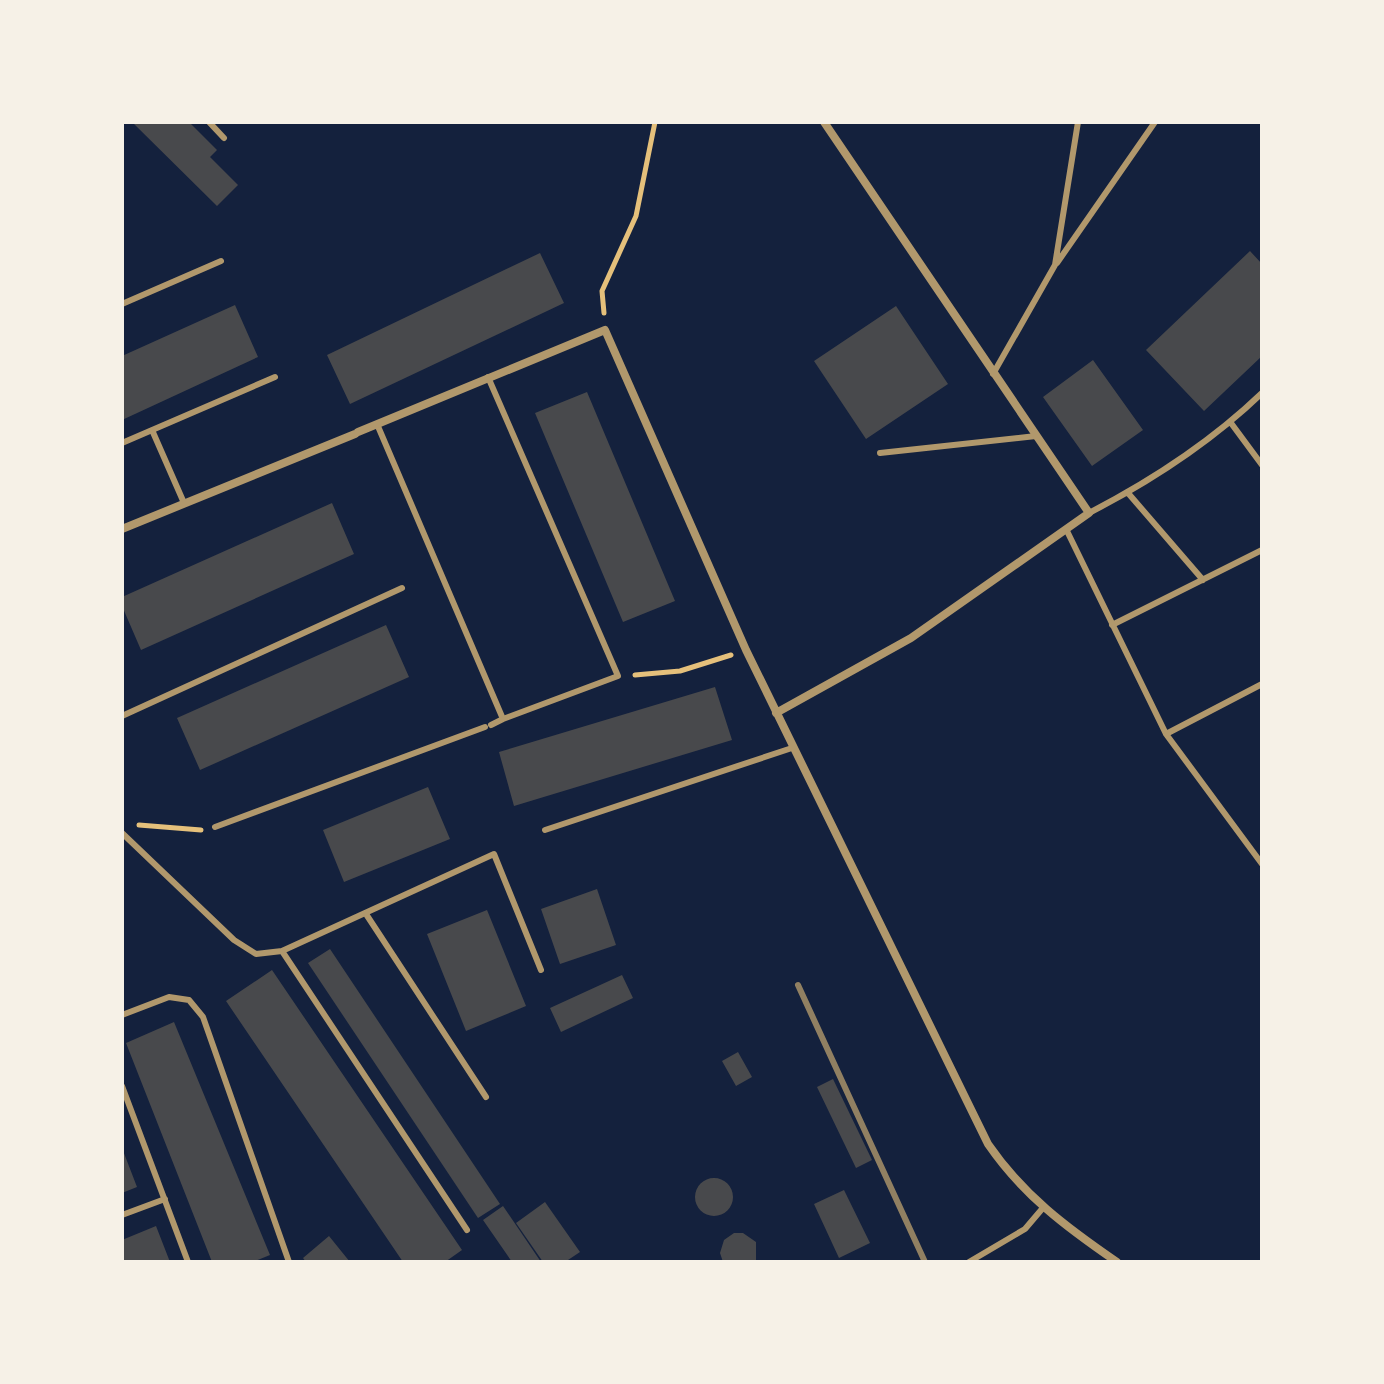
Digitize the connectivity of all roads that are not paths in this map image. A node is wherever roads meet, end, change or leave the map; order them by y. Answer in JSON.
{"nodes":[{"id":1,"x":209,"y":122,"type":"edge"},
{"id":2,"x":824,"y":122,"type":"edge"},
{"id":3,"x":1078,"y":122,"type":"edge"},
{"id":4,"x":1155,"y":122,"type":"edge"},
{"id":5,"x":224,"y":138,"type":"dead end"},
{"id":6,"x":221,"y":261,"type":"dead end"},
{"id":7,"x":1055,"y":265,"type":"junction"},
{"id":8,"x":122,"y":304,"type":"edge"},
{"id":9,"x":993,"y":374,"type":"junction"},
{"id":10,"x":275,"y":377,"type":"dead end"},
{"id":11,"x":488,"y":377,"type":"junction"},
{"id":12,"x":1262,"y":393,"type":"edge"},
{"id":13,"x":1231,"y":423,"type":"junction"},
{"id":14,"x":377,"y":424,"type":"junction"},
{"id":15,"x":152,"y":430,"type":"junction"},
{"id":16,"x":1036,"y":436,"type":"junction"},
{"id":17,"x":122,"y":443,"type":"edge"},
{"id":18,"x":880,"y":453,"type":"dead end"},
{"id":19,"x":1262,"y":465,"type":"edge"},
{"id":20,"x":1128,"y":493,"type":"junction"},
{"id":21,"x":184,"y":503,"type":"junction"},
{"id":22,"x":1089,"y":513,"type":"junction"},
{"id":23,"x":122,"y":529,"type":"edge"},
{"id":24,"x":1067,"y":531,"type":"junction"},
{"id":25,"x":1262,"y":550,"type":"edge"},
{"id":26,"x":1203,"y":580,"type":"junction"},
{"id":27,"x":402,"y":588,"type":"dead end"},
{"id":28,"x":1112,"y":625,"type":"junction"},
{"id":29,"x":1262,"y":684,"type":"edge"},
{"id":30,"x":776,"y":713,"type":"junction"},
{"id":31,"x":122,"y":716,"type":"edge"},
{"id":32,"x":503,"y":719,"type":"junction"},
{"id":33,"x":1166,"y":734,"type":"junction"},
{"id":34,"x":792,"y":748,"type":"junction"},
{"id":35,"x":215,"y":827,"type":"road end"},
{"id":36,"x":545,"y":830,"type":"dead end"},
{"id":37,"x":122,"y":833,"type":"edge"},
{"id":38,"x":1262,"y":864,"type":"edge"},
{"id":39,"x":366,"y":914,"type":"junction"},
{"id":40,"x":282,"y":951,"type":"junction"},
{"id":41,"x":541,"y":970,"type":"dead end"},
{"id":42,"x":122,"y":1015,"type":"edge"},
{"id":43,"x":122,"y":1086,"type":"edge"},
{"id":44,"x":486,"y":1097,"type":"dead end"},
{"id":45,"x":131,"y":1110,"type":"junction"},
{"id":46,"x":122,"y":1113,"type":"edge"},
{"id":47,"x":165,"y":1199,"type":"junction"},
{"id":48,"x":1042,"y":1209,"type":"junction"},
{"id":49,"x":122,"y":1215,"type":"edge"},
{"id":50,"x":467,"y":1230,"type":"dead end"},
{"id":51,"x":188,"y":1262,"type":"edge"},
{"id":52,"x":289,"y":1262,"type":"edge"},
{"id":53,"x":969,"y":1262,"type":"edge"},
{"id":54,"x":1117,"y":1262,"type":"edge"}],
"edges":[{"from":1,"to":5,"type":"lane"},
{"from":2,"to":9,"type":"street"},
{"from":3,"to":7,"type":"lane"},
{"from":4,"to":7,"type":"lane"},
{"from":6,"to":8,"type":"lane"},
{"from":7,"to":9,"type":"lane"},
{"from":9,"to":16,"type":"street"},
{"from":10,"to":15,"type":"lane"},
{"from":11,"to":14,"type":"street"},
{"from":11,"to":30,"type":"street"},
{"from":11,"to":32,"type":"lane"},
{"from":12,"to":13,"type":"lane"},
{"from":13,"to":19,"type":"lane"},
{"from":13,"to":20,"type":"lane"},
{"from":14,"to":21,"type":"street"},
{"from":14,"to":32,"type":"lane"},
{"from":15,"to":17,"type":"lane"},
{"from":15,"to":21,"type":"lane"},
{"from":16,"to":18,"type":"lane"},
{"from":16,"to":22,"type":"street"},
{"from":20,"to":22,"type":"lane"},
{"from":20,"to":26,"type":"lane"},
{"from":21,"to":23,"type":"street"},
{"from":22,"to":24,"type":"street"},
{"from":24,"to":28,"type":"lane"},
{"from":24,"to":30,"type":"street"},
{"from":25,"to":26,"type":"lane"},
{"from":26,"to":28,"type":"lane"},
{"from":27,"to":31,"type":"lane"},
{"from":28,"to":33,"type":"lane"},
{"from":29,"to":33,"type":"lane"},
{"from":30,"to":34,"type":"street"},
{"from":32,"to":35,"type":"lane"},
{"from":33,"to":38,"type":"lane"},
{"from":34,"to":36,"type":"lane"},
{"from":34,"to":48,"type":"street"},
{"from":37,"to":40,"type":"lane"},
{"from":39,"to":40,"type":"lane"},
{"from":39,"to":41,"type":"lane"},
{"from":39,"to":44,"type":"lane"},
{"from":40,"to":50,"type":"lane"},
{"from":42,"to":52,"type":"lane"},
{"from":43,"to":45,"type":"lane"},
{"from":45,"to":46,"type":"lane"},
{"from":45,"to":47,"type":"lane"},
{"from":47,"to":49,"type":"lane"},
{"from":47,"to":51,"type":"lane"},
{"from":48,"to":53,"type":"lane"},
{"from":48,"to":54,"type":"street"}]}
